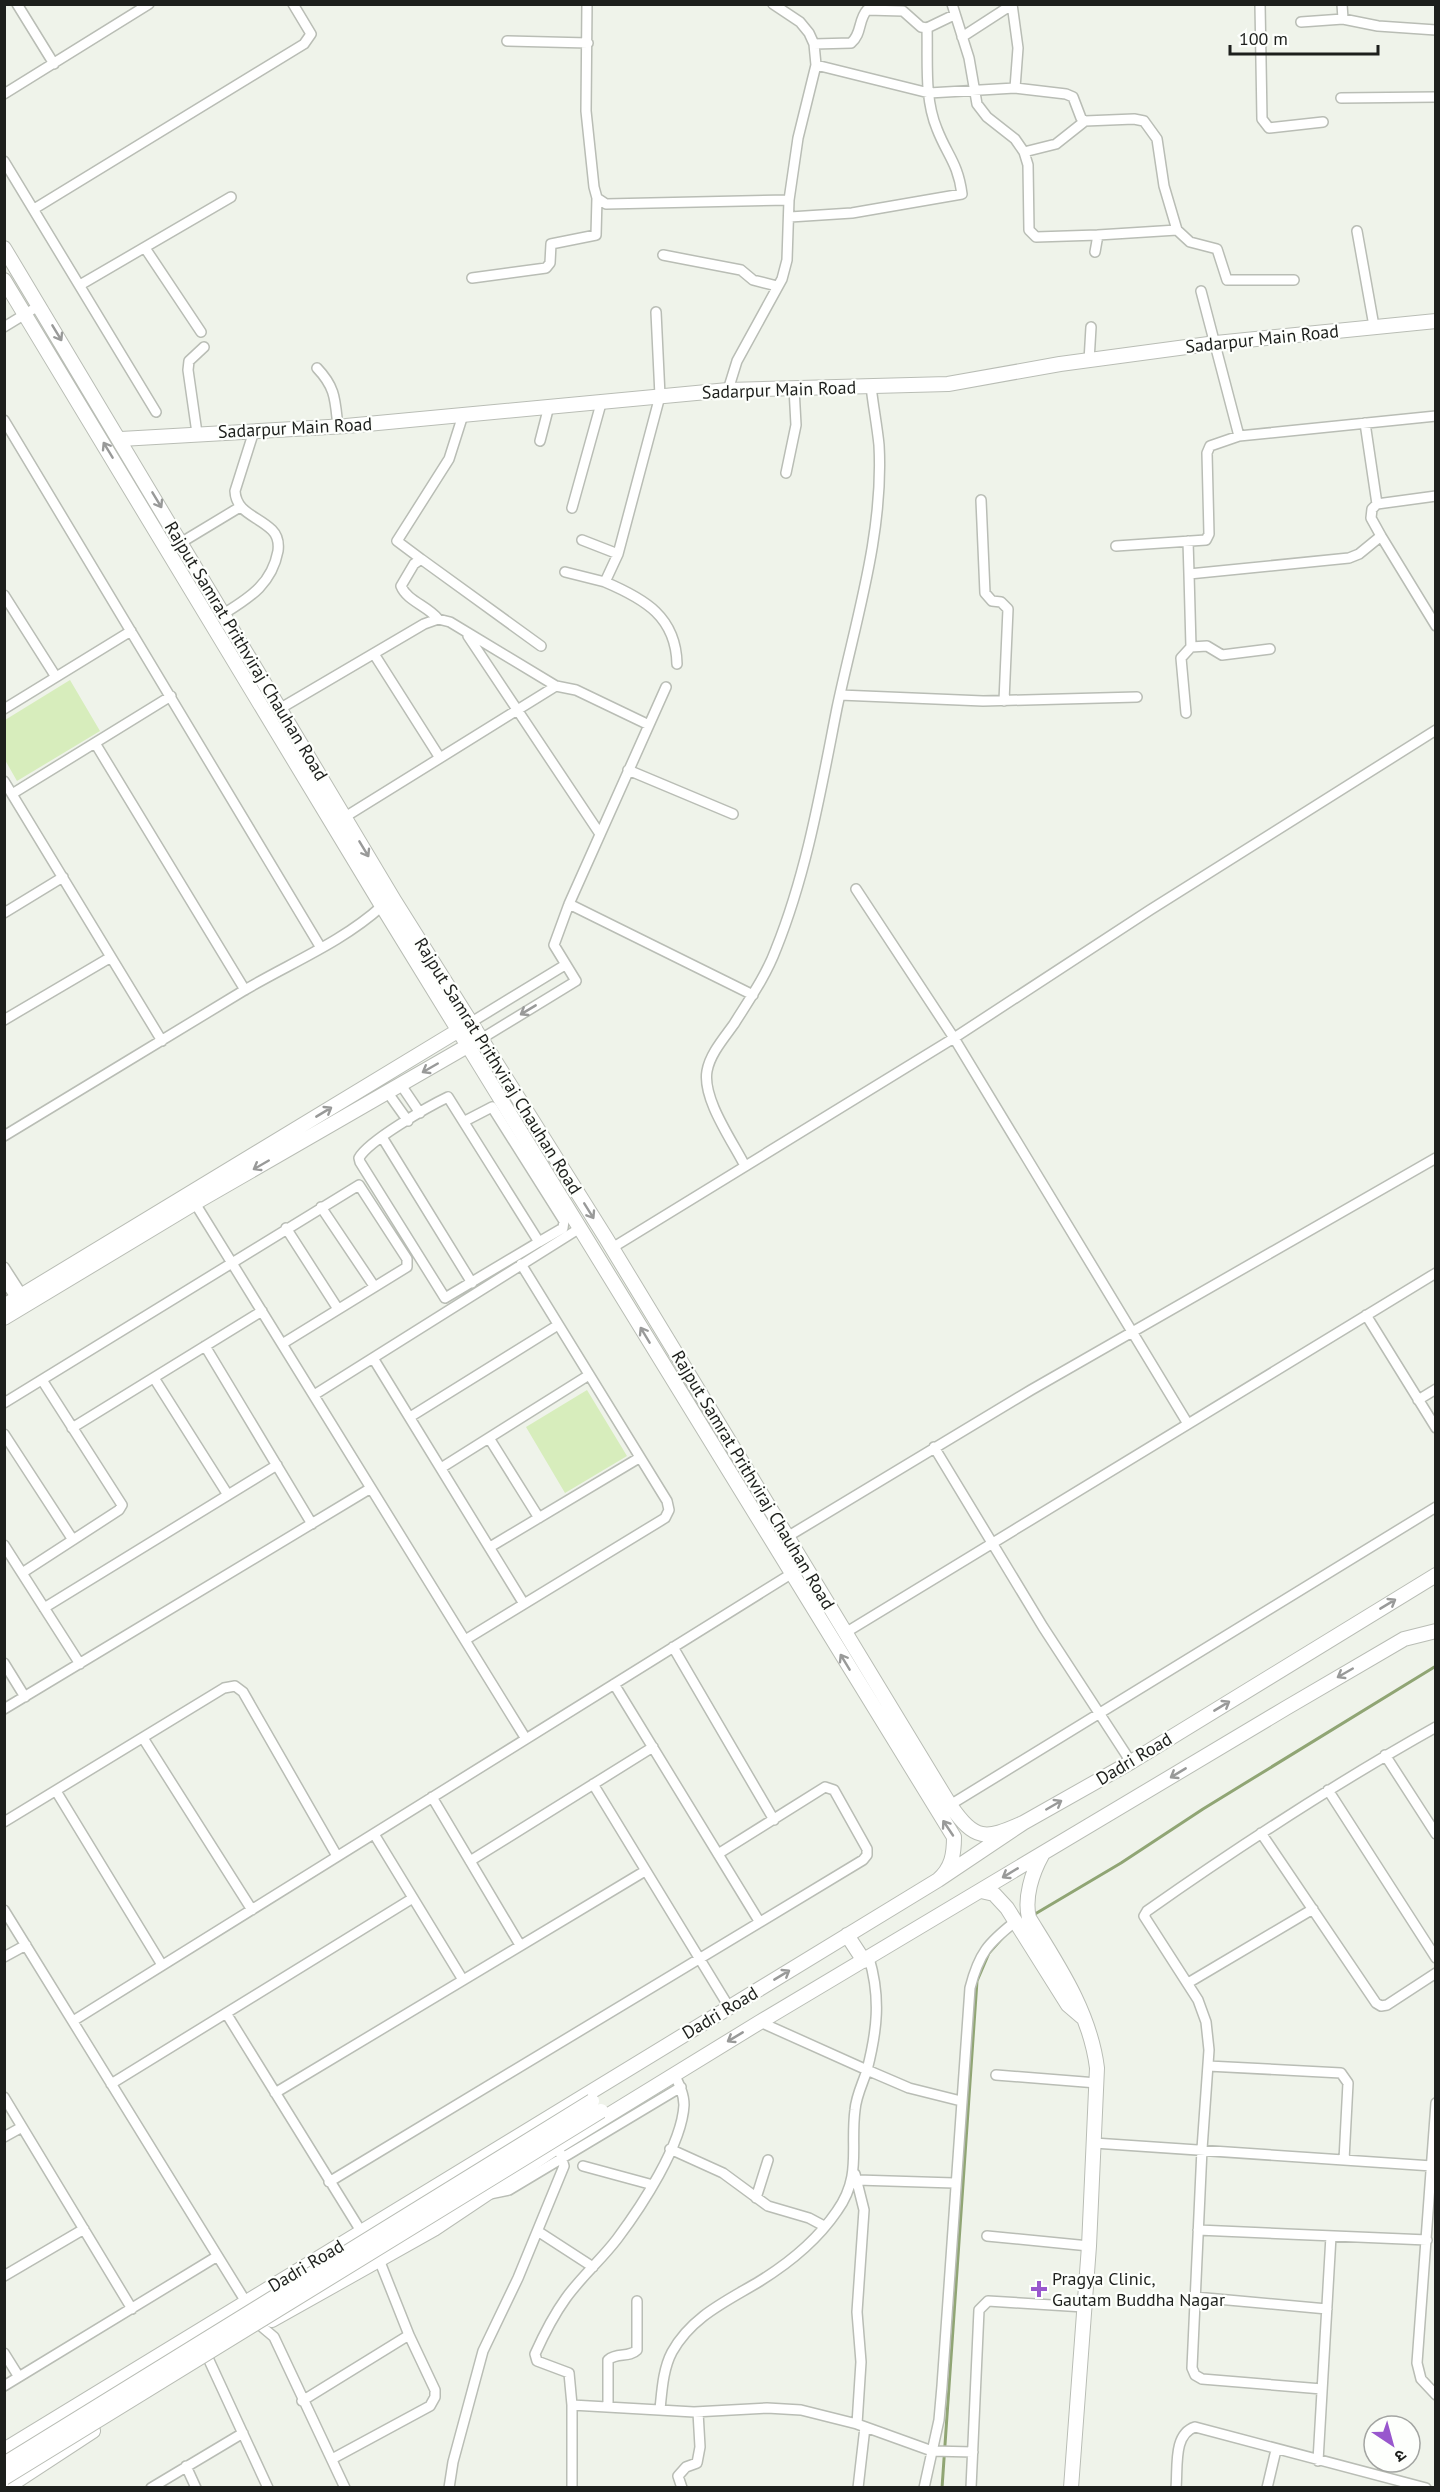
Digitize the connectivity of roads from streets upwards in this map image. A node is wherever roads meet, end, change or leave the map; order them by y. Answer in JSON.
{"nodes":[{"id":1,"x":17,"y":4,"type":"edge"},
{"id":2,"x":129,"y":4,"type":"edge"},
{"id":3,"x":149,"y":4,"type":"edge"},
{"id":4,"x":293,"y":4,"type":"edge"},
{"id":5,"x":587,"y":4,"type":"edge"},
{"id":6,"x":773,"y":4,"type":"edge"},
{"id":7,"x":952,"y":4,"type":"edge"},
{"id":8,"x":1260,"y":4,"type":"edge"},
{"id":9,"x":1342,"y":4,"type":"edge"},
{"id":10,"x":1012,"y":5,"type":"edge"},
{"id":11,"x":135,"y":13,"type":"junction"},
{"id":12,"x":954,"y":15,"type":"junction"},
{"id":13,"x":1343,"y":19,"type":"junction"},
{"id":14,"x":1300,"y":22,"type":"dead end"},
{"id":15,"x":927,"y":28,"type":"junction"},
{"id":16,"x":1436,"y":30,"type":"edge"},
{"id":17,"x":962,"y":37,"type":"junction"},
{"id":18,"x":507,"y":42,"type":"dead end"},
{"id":19,"x":588,"y":43,"type":"junction"},
{"id":20,"x":814,"y":44,"type":"junction"},
{"id":21,"x":54,"y":64,"type":"junction"},
{"id":22,"x":816,"y":65,"type":"junction"},
{"id":23,"x":1015,"y":87,"type":"junction"},
{"id":24,"x":974,"y":91,"type":"junction"},
{"id":25,"x":929,"y":93,"type":"junction"},
{"id":26,"x":4,"y":94,"type":"edge"},
{"id":27,"x":1436,"y":97,"type":"edge"},
{"id":28,"x":1341,"y":98,"type":"dead end"},
{"id":29,"x":1085,"y":121,"type":"junction"},
{"id":30,"x":1323,"y":122,"type":"dead end"},
{"id":31,"x":1024,"y":152,"type":"junction"},
{"id":32,"x":4,"y":161,"type":"edge"},
{"id":33,"x":231,"y":197,"type":"dead end"},
{"id":34,"x":597,"y":198,"type":"junction"},
{"id":35,"x":789,"y":200,"type":"junction"},
{"id":36,"x":34,"y":209,"type":"junction"},
{"id":37,"x":789,"y":217,"type":"junction"},
{"id":38,"x":1177,"y":230,"type":"junction"},
{"id":39,"x":1357,"y":231,"type":"dead end"},
{"id":40,"x":1098,"y":234,"type":"junction"},
{"id":41,"x":4,"y":248,"type":"edge"},
{"id":42,"x":145,"y":248,"type":"junction"},
{"id":43,"x":1095,"y":252,"type":"dead end"},
{"id":44,"x":663,"y":255,"type":"dead end"},
{"id":45,"x":472,"y":278,"type":"dead end"},
{"id":46,"x":4,"y":280,"type":"edge"},
{"id":47,"x":1294,"y":280,"type":"dead end"},
{"id":48,"x":81,"y":285,"type":"junction"},
{"id":49,"x":777,"y":286,"type":"junction"},
{"id":50,"x":1201,"y":291,"type":"dead end"},
{"id":51,"x":40,"y":305,"type":"junction"},
{"id":52,"x":656,"y":312,"type":"dead end"},
{"id":53,"x":26,"y":314,"type":"junction"},
{"id":54,"x":1436,"y":321,"type":"edge"},
{"id":55,"x":4,"y":327,"type":"edge"},
{"id":56,"x":1091,"y":327,"type":"dead end"},
{"id":57,"x":1374,"y":327,"type":"junction"},
{"id":58,"x":201,"y":332,"type":"dead end"},
{"id":59,"x":1216,"y":343,"type":"junction"},
{"id":60,"x":204,"y":347,"type":"dead end"},
{"id":61,"x":1089,"y":361,"type":"junction"},
{"id":62,"x":317,"y":368,"type":"dead end"},
{"id":63,"x":871,"y":386,"type":"junction"},
{"id":64,"x":795,"y":388,"type":"junction"},
{"id":65,"x":728,"y":390,"type":"junction"},
{"id":66,"x":660,"y":396,"type":"junction"},
{"id":67,"x":602,"y":400,"type":"junction"},
{"id":68,"x":549,"y":406,"type":"junction"},
{"id":69,"x":156,"y":412,"type":"dead end"},
{"id":70,"x":463,"y":415,"type":"junction"},
{"id":71,"x":1436,"y":416,"type":"edge"},
{"id":72,"x":4,"y":420,"type":"edge"},
{"id":73,"x":1365,"y":423,"type":"junction"},
{"id":74,"x":338,"y":427,"type":"junction"},
{"id":75,"x":254,"y":431,"type":"junction"},
{"id":76,"x":198,"y":433,"type":"junction"},
{"id":77,"x":1239,"y":436,"type":"junction"},
{"id":78,"x":120,"y":439,"type":"junction"},
{"id":79,"x":540,"y":441,"type":"dead end"},
{"id":80,"x":786,"y":472,"type":"dead end"},
{"id":81,"x":1436,"y":496,"type":"edge"},
{"id":82,"x":981,"y":500,"type":"dead end"},
{"id":83,"x":1377,"y":504,"type":"junction"},
{"id":84,"x":240,"y":507,"type":"junction"},
{"id":85,"x":572,"y":508,"type":"dead end"},
{"id":86,"x":1381,"y":536,"type":"junction"},
{"id":87,"x":582,"y":540,"type":"dead end"},
{"id":88,"x":1188,"y":541,"type":"junction"},
{"id":89,"x":182,"y":542,"type":"junction"},
{"id":90,"x":1116,"y":546,"type":"dead end"},
{"id":91,"x":618,"y":554,"type":"junction"},
{"id":92,"x":420,"y":559,"type":"junction"},
{"id":93,"x":566,"y":572,"type":"dead end"},
{"id":94,"x":1189,"y":574,"type":"junction"},
{"id":95,"x":605,"y":582,"type":"junction"},
{"id":96,"x":4,"y":595,"type":"edge"},
{"id":97,"x":225,"y":613,"type":"junction"},
{"id":98,"x":438,"y":619,"type":"junction"},
{"id":99,"x":1436,"y":626,"type":"edge"},
{"id":100,"x":131,"y":631,"type":"junction"},
{"id":101,"x":465,"y":631,"type":"junction"},
{"id":102,"x":541,"y":646,"type":"dead end"},
{"id":103,"x":1191,"y":647,"type":"junction"},
{"id":104,"x":1270,"y":650,"type":"dead end"},
{"id":105,"x":374,"y":654,"type":"junction"},
{"id":106,"x":677,"y":664,"type":"dead end"},
{"id":107,"x":56,"y":677,"type":"junction"},
{"id":108,"x":556,"y":686,"type":"junction"},
{"id":109,"x":666,"y":687,"type":"dead end"},
{"id":110,"x":840,"y":695,"type":"junction"},
{"id":111,"x":171,"y":696,"type":"junction"},
{"id":112,"x":1137,"y":697,"type":"dead end"},
{"id":113,"x":1004,"y":701,"type":"junction"},
{"id":114,"x":280,"y":708,"type":"junction"},
{"id":115,"x":4,"y":709,"type":"edge"},
{"id":116,"x":519,"y":709,"type":"junction"},
{"id":117,"x":1186,"y":713,"type":"dead end"},
{"id":118,"x":649,"y":725,"type":"junction"},
{"id":119,"x":1436,"y":730,"type":"edge"},
{"id":120,"x":95,"y":743,"type":"junction"},
{"id":121,"x":440,"y":759,"type":"junction"},
{"id":122,"x":628,"y":770,"type":"junction"},
{"id":123,"x":4,"y":781,"type":"edge"},
{"id":124,"x":12,"y":794,"type":"junction"},
{"id":125,"x":733,"y":814,"type":"dead end"},
{"id":126,"x":345,"y":817,"type":"junction"},
{"id":127,"x":600,"y":834,"type":"junction"},
{"id":128,"x":63,"y":878,"type":"junction"},
{"id":129,"x":856,"y":889,"type":"dead end"},
{"id":130,"x":569,"y":904,"type":"junction"},
{"id":131,"x":382,"y":906,"type":"junction"},
{"id":132,"x":4,"y":913,"type":"edge"},
{"id":133,"x":323,"y":946,"type":"junction"},
{"id":134,"x":111,"y":957,"type":"junction"},
{"id":135,"x":565,"y":965,"type":"junction"},
{"id":136,"x":244,"y":990,"type":"junction"},
{"id":137,"x":753,"y":995,"type":"junction"},
{"id":138,"x":4,"y":1020,"type":"edge"},
{"id":139,"x":464,"y":1026,"type":"junction"},
{"id":140,"x":954,"y":1038,"type":"junction"},
{"id":141,"x":481,"y":1039,"type":"junction"},
{"id":142,"x":162,"y":1041,"type":"junction"},
{"id":143,"x":468,"y":1046,"type":"junction"},
{"id":144,"x":401,"y":1086,"type":"junction"},
{"id":145,"x":388,"y":1093,"type":"junction"},
{"id":146,"x":420,"y":1113,"type":"junction"},
{"id":147,"x":408,"y":1121,"type":"junction"},
{"id":148,"x":465,"y":1121,"type":"junction"},
{"id":149,"x":4,"y":1136,"type":"edge"},
{"id":150,"x":382,"y":1137,"type":"junction"},
{"id":151,"x":1436,"y":1158,"type":"edge"},
{"id":152,"x":745,"y":1166,"type":"junction"},
{"id":153,"x":192,"y":1199,"type":"junction"},
{"id":154,"x":321,"y":1207,"type":"junction"},
{"id":155,"x":286,"y":1228,"type":"junction"},
{"id":156,"x":580,"y":1228,"type":"junction"},
{"id":157,"x":539,"y":1242,"type":"junction"},
{"id":158,"x":612,"y":1248,"type":"junction"},
{"id":159,"x":232,"y":1262,"type":"junction"},
{"id":160,"x":521,"y":1264,"type":"junction"},
{"id":161,"x":4,"y":1267,"type":"edge"},
{"id":162,"x":1436,"y":1272,"type":"edge"},
{"id":163,"x":4,"y":1280,"type":"edge"},
{"id":164,"x":472,"y":1283,"type":"junction"},
{"id":165,"x":374,"y":1286,"type":"junction"},
{"id":166,"x":18,"y":1302,"type":"edge"},
{"id":167,"x":338,"y":1309,"type":"junction"},
{"id":168,"x":262,"y":1311,"type":"junction"},
{"id":169,"x":1366,"y":1315,"type":"junction"},
{"id":170,"x":4,"y":1318,"type":"edge"},
{"id":171,"x":558,"y":1325,"type":"junction"},
{"id":172,"x":1131,"y":1335,"type":"junction"},
{"id":173,"x":282,"y":1344,"type":"junction"},
{"id":174,"x":205,"y":1346,"type":"junction"},
{"id":175,"x":373,"y":1358,"type":"junction"},
{"id":176,"x":589,"y":1375,"type":"junction"},
{"id":177,"x":154,"y":1378,"type":"junction"},
{"id":178,"x":42,"y":1380,"type":"junction"},
{"id":179,"x":1436,"y":1389,"type":"edge"},
{"id":180,"x":314,"y":1395,"type":"junction"},
{"id":181,"x":1418,"y":1400,"type":"junction"},
{"id":182,"x":4,"y":1403,"type":"edge"},
{"id":183,"x":410,"y":1417,"type":"junction"},
{"id":184,"x":1188,"y":1424,"type":"junction"},
{"id":185,"x":72,"y":1428,"type":"junction"},
{"id":186,"x":1436,"y":1428,"type":"edge"},
{"id":187,"x":4,"y":1434,"type":"edge"},
{"id":188,"x":489,"y":1438,"type":"junction"},
{"id":189,"x":934,"y":1448,"type":"junction"},
{"id":190,"x":639,"y":1458,"type":"junction"},
{"id":191,"x":277,"y":1465,"type":"junction"},
{"id":192,"x":441,"y":1468,"type":"junction"},
{"id":193,"x":371,"y":1488,"type":"junction"},
{"id":194,"x":228,"y":1495,"type":"junction"},
{"id":195,"x":1436,"y":1507,"type":"edge"},
{"id":196,"x":539,"y":1518,"type":"junction"},
{"id":197,"x":312,"y":1524,"type":"junction"},
{"id":198,"x":787,"y":1538,"type":"junction"},
{"id":199,"x":73,"y":1540,"type":"junction"},
{"id":200,"x":993,"y":1543,"type":"junction"},
{"id":201,"x":4,"y":1545,"type":"edge"},
{"id":202,"x":490,"y":1548,"type":"junction"},
{"id":203,"x":22,"y":1573,"type":"junction"},
{"id":204,"x":791,"y":1574,"type":"junction"},
{"id":205,"x":1436,"y":1575,"type":"edge"},
{"id":206,"x":524,"y":1604,"type":"junction"},
{"id":207,"x":44,"y":1608,"type":"junction"},
{"id":208,"x":1434,"y":1631,"type":"edge"},
{"id":209,"x":845,"y":1633,"type":"junction"},
{"id":210,"x":465,"y":1640,"type":"junction"},
{"id":211,"x":673,"y":1647,"type":"junction"},
{"id":212,"x":4,"y":1663,"type":"edge"},
{"id":213,"x":80,"y":1664,"type":"junction"},
{"id":214,"x":614,"y":1684,"type":"junction"},
{"id":215,"x":25,"y":1697,"type":"junction"},
{"id":216,"x":4,"y":1709,"type":"edge"},
{"id":217,"x":1099,"y":1714,"type":"junction"},
{"id":218,"x":1436,"y":1727,"type":"edge"},
{"id":219,"x":143,"y":1738,"type":"junction"},
{"id":220,"x":526,"y":1739,"type":"junction"},
{"id":221,"x":653,"y":1747,"type":"junction"},
{"id":222,"x":1385,"y":1755,"type":"junction"},
{"id":223,"x":1131,"y":1762,"type":"junction"},
{"id":224,"x":593,"y":1784,"type":"junction"},
{"id":225,"x":1328,"y":1790,"type":"junction"},
{"id":226,"x":56,"y":1791,"type":"junction"},
{"id":227,"x":432,"y":1797,"type":"junction"},
{"id":228,"x":950,"y":1805,"type":"junction"},
{"id":229,"x":774,"y":1820,"type":"junction"},
{"id":230,"x":4,"y":1822,"type":"edge"},
{"id":231,"x":1023,"y":1823,"type":"junction"},
{"id":232,"x":1261,"y":1833,"type":"junction"},
{"id":233,"x":374,"y":1834,"type":"junction"},
{"id":234,"x":1436,"y":1834,"type":"edge"},
{"id":235,"x":718,"y":1854,"type":"junction"},
{"id":236,"x":1042,"y":1855,"type":"junction"},
{"id":237,"x":337,"y":1856,"type":"junction"},
{"id":238,"x":470,"y":1861,"type":"junction"},
{"id":239,"x":645,"y":1871,"type":"junction"},
{"id":240,"x":938,"y":1880,"type":"junction"},
{"id":241,"x":981,"y":1891,"type":"junction"},
{"id":242,"x":413,"y":1898,"type":"junction"},
{"id":243,"x":1313,"y":1909,"type":"junction"},
{"id":244,"x":4,"y":1910,"type":"edge"},
{"id":245,"x":252,"y":1910,"type":"junction"},
{"id":246,"x":759,"y":1921,"type":"junction"},
{"id":247,"x":1016,"y":1921,"type":"junction"},
{"id":248,"x":847,"y":1935,"type":"junction"},
{"id":249,"x":26,"y":1945,"type":"junction"},
{"id":250,"x":520,"y":1945,"type":"junction"},
{"id":251,"x":4,"y":1958,"type":"edge"},
{"id":252,"x":697,"y":1958,"type":"junction"},
{"id":253,"x":1436,"y":1958,"type":"edge"},
{"id":254,"x":867,"y":1960,"type":"junction"},
{"id":255,"x":162,"y":1965,"type":"junction"},
{"id":256,"x":1436,"y":1972,"type":"edge"},
{"id":257,"x":463,"y":1980,"type":"junction"},
{"id":258,"x":1188,"y":1983,"type":"junction"},
{"id":259,"x":729,"y":2007,"type":"junction"},
{"id":260,"x":226,"y":2013,"type":"junction"},
{"id":261,"x":1082,"y":2017,"type":"junction"},
{"id":262,"x":73,"y":2021,"type":"junction"},
{"id":263,"x":759,"y":2022,"type":"junction"},
{"id":264,"x":1208,"y":2066,"type":"junction"},
{"id":265,"x":867,"y":2070,"type":"junction"},
{"id":266,"x":624,"y":2071,"type":"junction"},
{"id":267,"x":996,"y":2075,"type":"dead end"},
{"id":268,"x":677,"y":2080,"type":"junction"},
{"id":269,"x":1097,"y":2083,"type":"junction"},
{"id":270,"x":111,"y":2085,"type":"junction"},
{"id":271,"x":275,"y":2092,"type":"junction"},
{"id":272,"x":644,"y":2093,"type":"junction"},
{"id":273,"x":4,"y":2097,"type":"edge"},
{"id":274,"x":961,"y":2101,"type":"junction"},
{"id":275,"x":1436,"y":2103,"type":"edge"},
{"id":276,"x":596,"y":2106,"type":"junction"},
{"id":277,"x":22,"y":2127,"type":"junction"},
{"id":278,"x":4,"y":2137,"type":"edge"},
{"id":279,"x":1095,"y":2143,"type":"junction"},
{"id":280,"x":670,"y":2149,"type":"junction"},
{"id":281,"x":1202,"y":2149,"type":"junction"},
{"id":282,"x":561,"y":2152,"type":"junction"},
{"id":283,"x":768,"y":2160,"type":"dead end"},
{"id":284,"x":1344,"y":2160,"type":"junction"},
{"id":285,"x":583,"y":2166,"type":"dead end"},
{"id":286,"x":1432,"y":2166,"type":"junction"},
{"id":287,"x":856,"y":2177,"type":"junction"},
{"id":288,"x":329,"y":2182,"type":"junction"},
{"id":289,"x":954,"y":2183,"type":"junction"},
{"id":290,"x":438,"y":2185,"type":"junction"},
{"id":291,"x":652,"y":2185,"type":"junction"},
{"id":292,"x":756,"y":2198,"type":"junction"},
{"id":293,"x":458,"y":2213,"type":"junction"},
{"id":294,"x":824,"y":2226,"type":"junction"},
{"id":295,"x":84,"y":2229,"type":"junction"},
{"id":296,"x":1198,"y":2230,"type":"junction"},
{"id":297,"x":362,"y":2232,"type":"junction"},
{"id":298,"x":538,"y":2232,"type":"junction"},
{"id":299,"x":987,"y":2236,"type":"dead end"},
{"id":300,"x":1331,"y":2236,"type":"junction"},
{"id":301,"x":1426,"y":2240,"type":"junction"},
{"id":302,"x":1089,"y":2246,"type":"junction"},
{"id":303,"x":216,"y":2257,"type":"junction"},
{"id":304,"x":381,"y":2260,"type":"junction"},
{"id":305,"x":1425,"y":2265,"type":"junction"},
{"id":306,"x":593,"y":2267,"type":"junction"},
{"id":307,"x":1436,"y":2268,"type":"edge"},
{"id":308,"x":4,"y":2276,"type":"edge"},
{"id":309,"x":1195,"y":2297,"type":"junction"},
{"id":310,"x":637,"y":2301,"type":"dead end"},
{"id":311,"x":246,"y":2302,"type":"junction"},
{"id":312,"x":1084,"y":2307,"type":"junction"},
{"id":313,"x":132,"y":2309,"type":"junction"},
{"id":314,"x":1327,"y":2309,"type":"junction"},
{"id":315,"x":261,"y":2326,"type":"junction"},
{"id":316,"x":409,"y":2335,"type":"junction"},
{"id":317,"x":4,"y":2354,"type":"edge"},
{"id":318,"x":208,"y":2358,"type":"junction"},
{"id":319,"x":19,"y":2377,"type":"junction"},
{"id":320,"x":4,"y":2386,"type":"edge"},
{"id":321,"x":1322,"y":2389,"type":"junction"},
{"id":322,"x":1436,"y":2395,"type":"edge"},
{"id":323,"x":302,"y":2401,"type":"junction"},
{"id":324,"x":572,"y":2405,"type":"junction"},
{"id":325,"x":608,"y":2406,"type":"junction"},
{"id":326,"x":660,"y":2409,"type":"junction"},
{"id":327,"x":698,"y":2412,"type":"junction"},
{"id":328,"x":861,"y":2425,"type":"junction"},
{"id":329,"x":36,"y":2431,"type":"junction"},
{"id":330,"x":243,"y":2433,"type":"junction"},
{"id":331,"x":4,"y":2450,"type":"edge"},
{"id":332,"x":1276,"y":2450,"type":"junction"},
{"id":333,"x":936,"y":2451,"type":"junction"},
{"id":334,"x":973,"y":2452,"type":"junction"},
{"id":335,"x":50,"y":2458,"type":"junction"},
{"id":336,"x":332,"y":2459,"type":"junction"},
{"id":337,"x":1318,"y":2461,"type":"junction"},
{"id":338,"x":4,"y":2464,"type":"edge"},
{"id":339,"x":186,"y":2466,"type":"junction"},
{"id":340,"x":4,"y":2478,"type":"edge"},
{"id":341,"x":6,"y":2487,"type":"edge"},
{"id":342,"x":150,"y":2487,"type":"edge"},
{"id":343,"x":196,"y":2487,"type":"edge"},
{"id":344,"x":268,"y":2487,"type":"edge"},
{"id":345,"x":345,"y":2487,"type":"edge"},
{"id":346,"x":449,"y":2487,"type":"edge"},
{"id":347,"x":572,"y":2487,"type":"edge"},
{"id":348,"x":682,"y":2487,"type":"edge"},
{"id":349,"x":858,"y":2487,"type":"edge"},
{"id":350,"x":924,"y":2487,"type":"edge"},
{"id":351,"x":971,"y":2487,"type":"edge"},
{"id":352,"x":1071,"y":2487,"type":"edge"},
{"id":353,"x":1176,"y":2487,"type":"edge"},
{"id":354,"x":1267,"y":2487,"type":"edge"},
{"id":355,"x":1426,"y":2487,"type":"edge"}],
"edges":[{"from":1,"to":21,"type":"street"},
{"from":2,"to":11,"type":"street"},
{"from":3,"to":11,"type":"street"},
{"from":4,"to":36,"type":"street"},
{"from":5,"to":19,"type":"street"},
{"from":6,"to":20,"type":"street"},
{"from":7,"to":12,"type":"street"},
{"from":8,"to":30,"type":"street"},
{"from":9,"to":13,"type":"street"},
{"from":10,"to":17,"type":"street"},
{"from":10,"to":23,"type":"street"},
{"from":11,"to":21,"type":"street"},
{"from":12,"to":15,"type":"street"},
{"from":12,"to":17,"type":"street"},
{"from":13,"to":14,"type":"street"},
{"from":13,"to":16,"type":"street"},
{"from":15,"to":20,"type":"street"},
{"from":15,"to":25,"type":"street"},
{"from":17,"to":24,"type":"street"},
{"from":18,"to":19,"type":"street"},
{"from":19,"to":34,"type":"street"},
{"from":20,"to":22,"type":"street"},
{"from":21,"to":26,"type":"street"},
{"from":22,"to":25,"type":"street"},
{"from":22,"to":35,"type":"street"},
{"from":23,"to":24,"type":"street"},
{"from":23,"to":29,"type":"street"},
{"from":24,"to":25,"type":"street"},
{"from":24,"to":31,"type":"street"},
{"from":25,"to":37,"type":"street"},
{"from":27,"to":28,"type":"street"},
{"from":29,"to":31,"type":"street"},
{"from":29,"to":38,"type":"street"},
{"from":31,"to":40,"type":"street"},
{"from":32,"to":36,"type":"street"},
{"from":33,"to":42,"type":"street"},
{"from":34,"to":35,"type":"street"},
{"from":34,"to":45,"type":"street"},
{"from":35,"to":37,"type":"street"},
{"from":36,"to":48,"type":"street"},
{"from":37,"to":49,"type":"street"},
{"from":38,"to":40,"type":"street"},
{"from":38,"to":47,"type":"street"},
{"from":39,"to":57,"type":"street"},
{"from":40,"to":43,"type":"street"},
{"from":41,"to":51,"type":"street","name":"Rajput Samrat Prithviraj Chauhan Road"},
{"from":42,"to":48,"type":"street"},
{"from":42,"to":58,"type":"street"},
{"from":44,"to":49,"type":"street"},
{"from":46,"to":53,"type":"street","name":"Rajput Samrat Prithviraj Chauhan Road"},
{"from":48,"to":69,"type":"street"},
{"from":49,"to":65,"type":"street"},
{"from":50,"to":59,"type":"street"},
{"from":51,"to":53,"type":"street"},
{"from":51,"to":78,"type":"street","name":"Rajput Samrat Prithviraj Chauhan Road","one_way":true},
{"from":52,"to":66,"type":"street"},
{"from":53,"to":55,"type":"street"},
{"from":131,"to":53,"type":"street","name":"Rajput Samrat Prithviraj Chauhan Road","one_way":true},
{"from":54,"to":57,"type":"street","name":"Sadarpur Main Road"},
{"from":56,"to":61,"type":"street"},
{"from":57,"to":59,"type":"street","name":"Sadarpur Main Road"},
{"from":59,"to":61,"type":"street","name":"Sadarpur Main Road"},
{"from":59,"to":77,"type":"street"},
{"from":60,"to":76,"type":"street"},
{"from":61,"to":63,"type":"street","name":"Sadarpur Main Road"},
{"from":62,"to":74,"type":"street"},
{"from":63,"to":64,"type":"street","name":"Sadarpur Main Road"},
{"from":63,"to":110,"type":"street"},
{"from":64,"to":65,"type":"street","name":"Sadarpur Main Road"},
{"from":64,"to":80,"type":"street"},
{"from":65,"to":66,"type":"street","name":"Sadarpur Main Road"},
{"from":66,"to":67,"type":"street","name":"Sadarpur Main Road"},
{"from":66,"to":91,"type":"street"},
{"from":67,"to":68,"type":"street","name":"Sadarpur Main Road"},
{"from":67,"to":85,"type":"street"},
{"from":68,"to":70,"type":"street","name":"Sadarpur Main Road"},
{"from":68,"to":79,"type":"street"},
{"from":70,"to":74,"type":"street","name":"Sadarpur Main Road"},
{"from":70,"to":92,"type":"street"},
{"from":71,"to":73,"type":"street"},
{"from":72,"to":100,"type":"street"},
{"from":73,"to":77,"type":"street"},
{"from":73,"to":83,"type":"street"},
{"from":74,"to":75,"type":"street","name":"Sadarpur Main Road"},
{"from":75,"to":76,"type":"street","name":"Sadarpur Main Road"},
{"from":75,"to":84,"type":"street"},
{"from":76,"to":78,"type":"street","name":"Sadarpur Main Road"},
{"from":77,"to":88,"type":"street"},
{"from":78,"to":89,"type":"street","name":"Rajput Samrat Prithviraj Chauhan Road","one_way":true},
{"from":81,"to":83,"type":"street"},
{"from":82,"to":113,"type":"street"},
{"from":83,"to":86,"type":"street"},
{"from":84,"to":89,"type":"street"},
{"from":84,"to":97,"type":"street"},
{"from":86,"to":94,"type":"street"},
{"from":86,"to":99,"type":"street"},
{"from":87,"to":91,"type":"street"},
{"from":88,"to":90,"type":"street"},
{"from":88,"to":94,"type":"street"},
{"from":89,"to":97,"type":"street","name":"Rajput Samrat Prithviraj Chauhan Road"},
{"from":91,"to":95,"type":"street"},
{"from":92,"to":98,"type":"street"},
{"from":92,"to":102,"type":"street"},
{"from":93,"to":95,"type":"street"},
{"from":94,"to":103,"type":"street"},
{"from":95,"to":106,"type":"street"},
{"from":96,"to":107,"type":"street"},
{"from":97,"to":114,"type":"street","name":"Rajput Samrat Prithviraj Chauhan Road"},
{"from":98,"to":101,"type":"street"},
{"from":98,"to":105,"type":"street"},
{"from":100,"to":107,"type":"street"},
{"from":100,"to":111,"type":"street"},
{"from":101,"to":108,"type":"street"},
{"from":101,"to":116,"type":"street"},
{"from":103,"to":104,"type":"street"},
{"from":103,"to":117,"type":"street"},
{"from":105,"to":114,"type":"street"},
{"from":105,"to":121,"type":"street"},
{"from":107,"to":115,"type":"street"},
{"from":108,"to":116,"type":"street"},
{"from":108,"to":118,"type":"street"},
{"from":109,"to":118,"type":"street"},
{"from":110,"to":113,"type":"street"},
{"from":110,"to":137,"type":"street"},
{"from":111,"to":120,"type":"street"},
{"from":111,"to":133,"type":"street"},
{"from":112,"to":113,"type":"street"},
{"from":114,"to":126,"type":"street","name":"Rajput Samrat Prithviraj Chauhan Road"},
{"from":116,"to":121,"type":"street"},
{"from":116,"to":127,"type":"street"},
{"from":118,"to":122,"type":"street"},
{"from":119,"to":140,"type":"street"},
{"from":120,"to":124,"type":"street"},
{"from":120,"to":136,"type":"street"},
{"from":121,"to":126,"type":"street"},
{"from":122,"to":125,"type":"street"},
{"from":122,"to":127,"type":"street"},
{"from":123,"to":124,"type":"street"},
{"from":124,"to":128,"type":"street"},
{"from":126,"to":139,"type":"street","name":"Rajput Samrat Prithviraj Chauhan Road","one_way":true},
{"from":127,"to":130,"type":"street"},
{"from":128,"to":132,"type":"street"},
{"from":128,"to":134,"type":"street"},
{"from":129,"to":140,"type":"street"},
{"from":130,"to":135,"type":"street"},
{"from":130,"to":137,"type":"street"},
{"from":131,"to":133,"type":"street"},
{"from":131,"to":139,"type":"street","name":"Rajput Samrat Prithviraj Chauhan Road"},
{"from":133,"to":136,"type":"street"},
{"from":134,"to":138,"type":"street"},
{"from":134,"to":142,"type":"street"},
{"from":135,"to":139,"type":"street"},
{"from":135,"to":141,"type":"street","one_way":true},
{"from":136,"to":142,"type":"street"},
{"from":137,"to":152,"type":"street"},
{"from":139,"to":141,"type":"street","name":"Rajput Samrat Prithviraj Chauhan Road"},
{"from":139,"to":143,"type":"street","name":"Rajput Samrat Prithviraj Chauhan Road"},
{"from":153,"to":139,"type":"street","one_way":true},
{"from":140,"to":152,"type":"street"},
{"from":140,"to":172,"type":"street"},
{"from":141,"to":143,"type":"street"},
{"from":141,"to":158,"type":"street","name":"Rajput Samrat Prithviraj Chauhan Road","one_way":true},
{"from":142,"to":149,"type":"street"},
{"from":143,"to":144,"type":"street","one_way":true},
{"from":143,"to":156,"type":"street","name":"Rajput Samrat Prithviraj Chauhan Road"},
{"from":144,"to":145,"type":"street"},
{"from":144,"to":146,"type":"street"},
{"from":145,"to":147,"type":"street"},
{"from":145,"to":153,"type":"street","one_way":true},
{"from":146,"to":147,"type":"street"},
{"from":146,"to":148,"type":"street"},
{"from":147,"to":150,"type":"street"},
{"from":148,"to":157,"type":"street"},
{"from":148,"to":157,"type":"street"},
{"from":150,"to":164,"type":"street"},
{"from":150,"to":164,"type":"street"},
{"from":151,"to":172,"type":"street"},
{"from":152,"to":158,"type":"street"},
{"from":153,"to":159,"type":"street"},
{"from":153,"to":166,"type":"street"},
{"from":154,"to":155,"type":"street"},
{"from":154,"to":165,"type":"street"},
{"from":154,"to":165,"type":"street"},
{"from":155,"to":159,"type":"street"},
{"from":155,"to":167,"type":"street"},
{"from":156,"to":160,"type":"street"},
{"from":204,"to":156,"type":"street","name":"Rajput Samrat Prithviraj Chauhan Road","one_way":true},
{"from":157,"to":164,"type":"street"},
{"from":158,"to":198,"type":"street","name":"Rajput Samrat Prithviraj Chauhan Road"},
{"from":159,"to":168,"type":"street"},
{"from":159,"to":178,"type":"street"},
{"from":160,"to":171,"type":"street"},
{"from":160,"to":175,"type":"street"},
{"from":161,"to":166,"type":"street"},
{"from":162,"to":169,"type":"street"},
{"from":163,"to":166,"type":"street"},
{"from":165,"to":167,"type":"street"},
{"from":166,"to":170,"type":"street"},
{"from":167,"to":173,"type":"street"},
{"from":168,"to":173,"type":"street"},
{"from":168,"to":174,"type":"street"},
{"from":169,"to":181,"type":"street"},
{"from":169,"to":184,"type":"street"},
{"from":171,"to":176,"type":"street"},
{"from":171,"to":183,"type":"street"},
{"from":172,"to":184,"type":"street"},
{"from":172,"to":189,"type":"street"},
{"from":173,"to":180,"type":"street"},
{"from":174,"to":177,"type":"street"},
{"from":174,"to":191,"type":"street"},
{"from":175,"to":180,"type":"street"},
{"from":175,"to":183,"type":"street"},
{"from":176,"to":188,"type":"street"},
{"from":176,"to":190,"type":"street"},
{"from":177,"to":185,"type":"street"},
{"from":177,"to":194,"type":"street"},
{"from":178,"to":182,"type":"street"},
{"from":178,"to":185,"type":"street"},
{"from":179,"to":181,"type":"street"},
{"from":180,"to":193,"type":"street"},
{"from":181,"to":186,"type":"street"},
{"from":183,"to":192,"type":"street"},
{"from":184,"to":200,"type":"street"},
{"from":185,"to":199,"type":"street"},
{"from":187,"to":199,"type":"street"},
{"from":188,"to":192,"type":"street"},
{"from":188,"to":196,"type":"street"},
{"from":189,"to":198,"type":"street"},
{"from":189,"to":200,"type":"street"},
{"from":190,"to":196,"type":"street"},
{"from":190,"to":206,"type":"street"},
{"from":191,"to":194,"type":"street"},
{"from":191,"to":197,"type":"street"},
{"from":192,"to":202,"type":"street"},
{"from":193,"to":197,"type":"street"},
{"from":193,"to":210,"type":"street"},
{"from":194,"to":207,"type":"street"},
{"from":195,"to":217,"type":"street"},
{"from":196,"to":202,"type":"street"},
{"from":197,"to":213,"type":"street"},
{"from":198,"to":209,"type":"street","name":"Rajput Samrat Prithviraj Chauhan Road"},
{"from":199,"to":203,"type":"street"},
{"from":200,"to":209,"type":"street"},
{"from":200,"to":217,"type":"street"},
{"from":201,"to":203,"type":"street"},
{"from":202,"to":206,"type":"street"},
{"from":203,"to":207,"type":"street"},
{"from":204,"to":211,"type":"street"},
{"from":240,"to":204,"type":"street","name":"Rajput Samrat Prithviraj Chauhan Road","one_way":true},
{"from":223,"to":205,"type":"street","name":"Dadri Road","one_way":true},
{"from":206,"to":210,"type":"street"},
{"from":207,"to":213,"type":"street"},
{"from":208,"to":236,"type":"street","name":"Dadri Road","one_way":true},
{"from":209,"to":228,"type":"street","name":"Rajput Samrat Prithviraj Chauhan Road"},
{"from":210,"to":220,"type":"street"},
{"from":211,"to":214,"type":"street"},
{"from":211,"to":229,"type":"street"},
{"from":212,"to":215,"type":"street"},
{"from":213,"to":215,"type":"street"},
{"from":214,"to":220,"type":"street"},
{"from":214,"to":221,"type":"street"},
{"from":215,"to":216,"type":"street"},
{"from":217,"to":223,"type":"street"},
{"from":217,"to":228,"type":"street"},
{"from":218,"to":222,"type":"street"},
{"from":219,"to":226,"type":"street"},
{"from":219,"to":237,"type":"street"},
{"from":219,"to":245,"type":"street"},
{"from":220,"to":227,"type":"street"},
{"from":221,"to":224,"type":"street"},
{"from":221,"to":235,"type":"street"},
{"from":222,"to":225,"type":"street"},
{"from":222,"to":234,"type":"street"},
{"from":231,"to":223,"type":"street","name":"Dadri Road","one_way":true},
{"from":224,"to":238,"type":"street"},
{"from":224,"to":239,"type":"street"},
{"from":225,"to":232,"type":"street"},
{"from":225,"to":253,"type":"street"},
{"from":226,"to":230,"type":"street"},
{"from":226,"to":255,"type":"street"},
{"from":227,"to":233,"type":"street"},
{"from":227,"to":238,"type":"street"},
{"from":228,"to":231,"type":"street","name":"Rajput Samrat Prithviraj Chauhan Road"},
{"from":229,"to":235,"type":"street"},
{"from":229,"to":246,"type":"street"},
{"from":231,"to":240,"type":"street","name":"Dadri Road"},
{"from":232,"to":243,"type":"street"},
{"from":232,"to":258,"type":"street"},
{"from":233,"to":237,"type":"street"},
{"from":233,"to":242,"type":"street"},
{"from":235,"to":246,"type":"street"},
{"from":236,"to":241,"type":"street","name":"Dadri Road","one_way":true},
{"from":236,"to":261,"type":"street"},
{"from":237,"to":245,"type":"street"},
{"from":238,"to":250,"type":"street"},
{"from":239,"to":250,"type":"street"},
{"from":239,"to":252,"type":"street"},
{"from":240,"to":248,"type":"street","name":"Dadri Road"},
{"from":241,"to":247,"type":"street"},
{"from":241,"to":254,"type":"street","name":"Dadri Road"},
{"from":242,"to":257,"type":"street"},
{"from":242,"to":260,"type":"street"},
{"from":243,"to":256,"type":"street"},
{"from":243,"to":258,"type":"street"},
{"from":244,"to":249,"type":"street"},
{"from":245,"to":255,"type":"street"},
{"from":246,"to":252,"type":"street"},
{"from":247,"to":261,"type":"street"},
{"from":247,"to":274,"type":"street"},
{"from":248,"to":254,"type":"street"},
{"from":259,"to":248,"type":"street","name":"Dadri Road","one_way":true},
{"from":249,"to":251,"type":"street"},
{"from":249,"to":262,"type":"street"},
{"from":250,"to":257,"type":"street"},
{"from":252,"to":259,"type":"street"},
{"from":252,"to":288,"type":"street"},
{"from":254,"to":263,"type":"street","name":"Dadri Road"},
{"from":254,"to":265,"type":"street"},
{"from":255,"to":262,"type":"street"},
{"from":257,"to":271,"type":"street"},
{"from":258,"to":264,"type":"street"},
{"from":259,"to":266,"type":"street","name":"Dadri Road"},
{"from":260,"to":270,"type":"street"},
{"from":260,"to":271,"type":"street"},
{"from":261,"to":269,"type":"street"},
{"from":262,"to":270,"type":"street"},
{"from":263,"to":265,"type":"street"},
{"from":263,"to":268,"type":"street","name":"Dadri Road","one_way":true},
{"from":264,"to":281,"type":"street"},
{"from":264,"to":284,"type":"street"},
{"from":265,"to":274,"type":"street"},
{"from":265,"to":287,"type":"street"},
{"from":266,"to":276,"type":"street"},
{"from":266,"to":290,"type":"street","name":"Dadri Road"},
{"from":267,"to":269,"type":"street"},
{"from":268,"to":272,"type":"street","name":"Dadri Road"},
{"from":268,"to":280,"type":"street"},
{"from":268,"to":282,"type":"street"},
{"from":269,"to":279,"type":"street"},
{"from":270,"to":303,"type":"street"},
{"from":271,"to":288,"type":"street"},
{"from":272,"to":276,"type":"street"},
{"from":272,"to":282,"type":"street","name":"Dadri Road"},
{"from":273,"to":277,"type":"street"},
{"from":274,"to":289,"type":"street"},
{"from":275,"to":286,"type":"street"},
{"from":276,"to":338,"type":"street","bridge":true},
{"from":276,"to":340,"type":"street","bridge":true},
{"from":277,"to":278,"type":"street"},
{"from":277,"to":295,"type":"street"},
{"from":279,"to":281,"type":"street"},
{"from":279,"to":302,"type":"street"},
{"from":280,"to":291,"type":"street"},
{"from":280,"to":292,"type":"street"},
{"from":281,"to":284,"type":"street"},
{"from":281,"to":296,"type":"street"},
{"from":282,"to":293,"type":"street","name":"Dadri Road"},
{"from":282,"to":298,"type":"street"},
{"from":283,"to":292,"type":"street"},
{"from":284,"to":286,"type":"street"},
{"from":285,"to":291,"type":"street"},
{"from":286,"to":301,"type":"street"},
{"from":287,"to":289,"type":"street"},
{"from":287,"to":294,"type":"street"},
{"from":287,"to":328,"type":"street"},
{"from":288,"to":297,"type":"street"},
{"from":289,"to":333,"type":"street"},
{"from":290,"to":293,"type":"street"},
{"from":290,"to":297,"type":"street","name":"Dadri Road"},
{"from":291,"to":306,"type":"street"},
{"from":292,"to":294,"type":"street"},
{"from":293,"to":304,"type":"street","name":"Dadri Road"},
{"from":294,"to":326,"type":"street"},
{"from":295,"to":308,"type":"street"},
{"from":295,"to":313,"type":"street"},
{"from":296,"to":300,"type":"street"},
{"from":296,"to":309,"type":"street"},
{"from":297,"to":304,"type":"street"},
{"from":297,"to":311,"type":"street","name":"Dadri Road"},
{"from":298,"to":306,"type":"street"},
{"from":298,"to":346,"type":"street"},
{"from":299,"to":302,"type":"street"},
{"from":300,"to":301,"type":"street"},
{"from":300,"to":314,"type":"street"},
{"from":301,"to":305,"type":"street"},
{"from":302,"to":312,"type":"street"},
{"from":303,"to":311,"type":"street"},
{"from":303,"to":313,"type":"street"},
{"from":304,"to":315,"type":"street","name":"Dadri Road"},
{"from":304,"to":316,"type":"street"},
{"from":305,"to":307,"type":"street"},
{"from":305,"to":322,"type":"street"},
{"from":306,"to":324,"type":"street"},
{"from":309,"to":314,"type":"street"},
{"from":309,"to":321,"type":"street"},
{"from":310,"to":325,"type":"street"},
{"from":311,"to":329,"type":"street","name":"Dadri Road"},
{"from":312,"to":334,"type":"street"},
{"from":312,"to":352,"type":"street"},
{"from":313,"to":319,"type":"street"},
{"from":314,"to":321,"type":"street"},
{"from":315,"to":318,"type":"street","name":"Dadri Road"},
{"from":315,"to":323,"type":"street"},
{"from":316,"to":323,"type":"street"},
{"from":316,"to":336,"type":"street"},
{"from":317,"to":319,"type":"street"},
{"from":318,"to":330,"type":"street"},
{"from":318,"to":335,"type":"street","name":"Dadri Road"},
{"from":319,"to":320,"type":"street"},
{"from":321,"to":337,"type":"street"},
{"from":323,"to":336,"type":"street"},
{"from":324,"to":325,"type":"street"},
{"from":324,"to":347,"type":"street"},
{"from":325,"to":326,"type":"street"},
{"from":326,"to":327,"type":"street"},
{"from":327,"to":328,"type":"street"},
{"from":327,"to":348,"type":"street"},
{"from":328,"to":333,"type":"street"},
{"from":328,"to":349,"type":"street"},
{"from":329,"to":331,"type":"street","name":"Dadri Road"},
{"from":329,"to":335,"type":"street"},
{"from":330,"to":339,"type":"street"},
{"from":330,"to":344,"type":"street"},
{"from":332,"to":337,"type":"street"},
{"from":332,"to":353,"type":"street"},
{"from":332,"to":354,"type":"street"},
{"from":333,"to":334,"type":"street"},
{"from":333,"to":350,"type":"street"},
{"from":334,"to":351,"type":"street"},
{"from":335,"to":341,"type":"street","name":"Dadri Road"},
{"from":336,"to":345,"type":"street"},
{"from":337,"to":355,"type":"street"},
{"from":339,"to":342,"type":"street"},
{"from":339,"to":343,"type":"street"}]}
